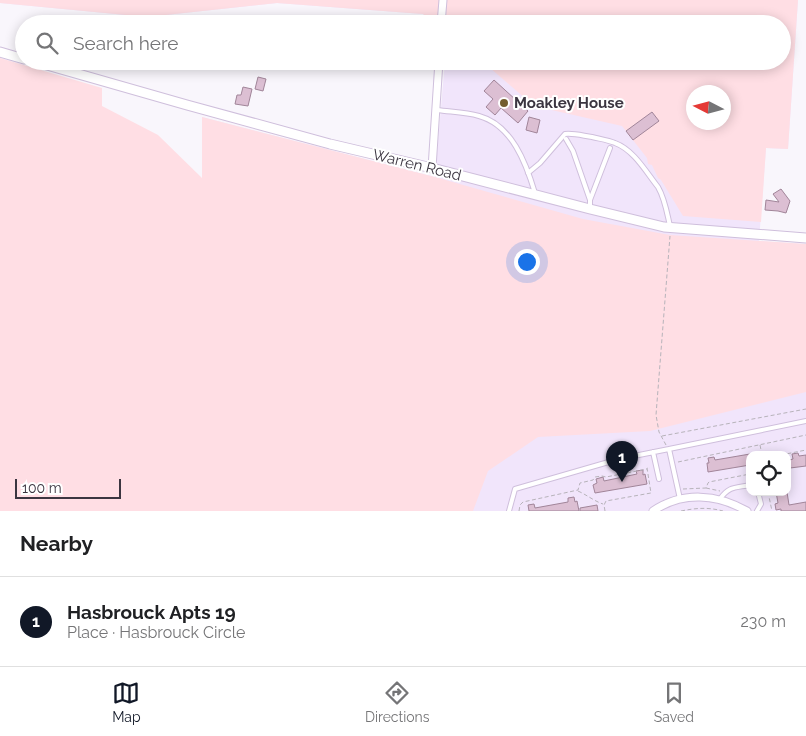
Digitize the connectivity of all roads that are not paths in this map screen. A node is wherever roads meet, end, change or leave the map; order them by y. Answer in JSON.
{"nodes":[{"id":1,"x":443,"y":0,"type":"edge"},
{"id":2,"x":442,"y":15,"type":"edge"},
{"id":3,"x":0,"y":52,"type":"edge"},
{"id":4,"x":15,"y":56,"type":"edge"},
{"id":5,"x":64,"y":70,"type":"edge"},
{"id":6,"x":439,"y":70,"type":"edge"},
{"id":7,"x":437,"y":110,"type":"junction"},
{"id":8,"x":566,"y":140,"type":"dead end"},
{"id":9,"x":610,"y":148,"type":"dead end"},
{"id":10,"x":432,"y":168,"type":"junction"},
{"id":11,"x":528,"y":173,"type":"junction"},
{"id":12,"x":536,"y":196,"type":"junction"},
{"id":13,"x":590,"y":204,"type":"junction"},
{"id":14,"x":670,"y":227,"type":"junction"},
{"id":15,"x":806,"y":238,"type":"edge"},
{"id":16,"x":806,"y":421,"type":"edge"},
{"id":17,"x":669,"y":449,"type":"junction"},
{"id":18,"x":653,"y":452,"type":"junction"},
{"id":19,"x":659,"y":479,"type":"dead end"},
{"id":20,"x":746,"y":486,"type":"edge"},
{"id":21,"x":759,"y":496,"type":"edge"},
{"id":22,"x":680,"y":499,"type":"junction"},
{"id":23,"x":720,"y":499,"type":"junction"},
{"id":24,"x":509,"y":511,"type":"edge"},
{"id":25,"x":653,"y":511,"type":"edge"},
{"id":26,"x":747,"y":511,"type":"edge"},
{"id":27,"x":757,"y":511,"type":"edge"}],
"edges":[{"from":1,"to":2,"type":"street"},
{"from":3,"to":4,"type":"street"},
{"from":5,"to":10,"type":"street","name":"Warren Road"},
{"from":6,"to":7,"type":"street"},
{"from":7,"to":10,"type":"street"},
{"from":7,"to":11,"type":"lane"},
{"from":8,"to":13,"type":"lane"},
{"from":9,"to":13,"type":"lane"},
{"from":10,"to":12,"type":"street","name":"Warren Road"},
{"from":11,"to":12,"type":"lane"},
{"from":11,"to":14,"type":"lane"},
{"from":12,"to":13,"type":"street","name":"Warren Road"},
{"from":13,"to":14,"type":"street","name":"Warren Road"},
{"from":14,"to":15,"type":"street","name":"Warren Road"},
{"from":16,"to":17,"type":"lane"},
{"from":17,"to":18,"type":"lane"},
{"from":17,"to":22,"type":"lane"},
{"from":18,"to":19,"type":"lane"},
{"from":18,"to":24,"type":"lane"},
{"from":20,"to":23,"type":"lane"},
{"from":21,"to":27,"type":"lane"},
{"from":22,"to":23,"type":"street"},
{"from":22,"to":25,"type":"street"},
{"from":23,"to":26,"type":"street"}]}
